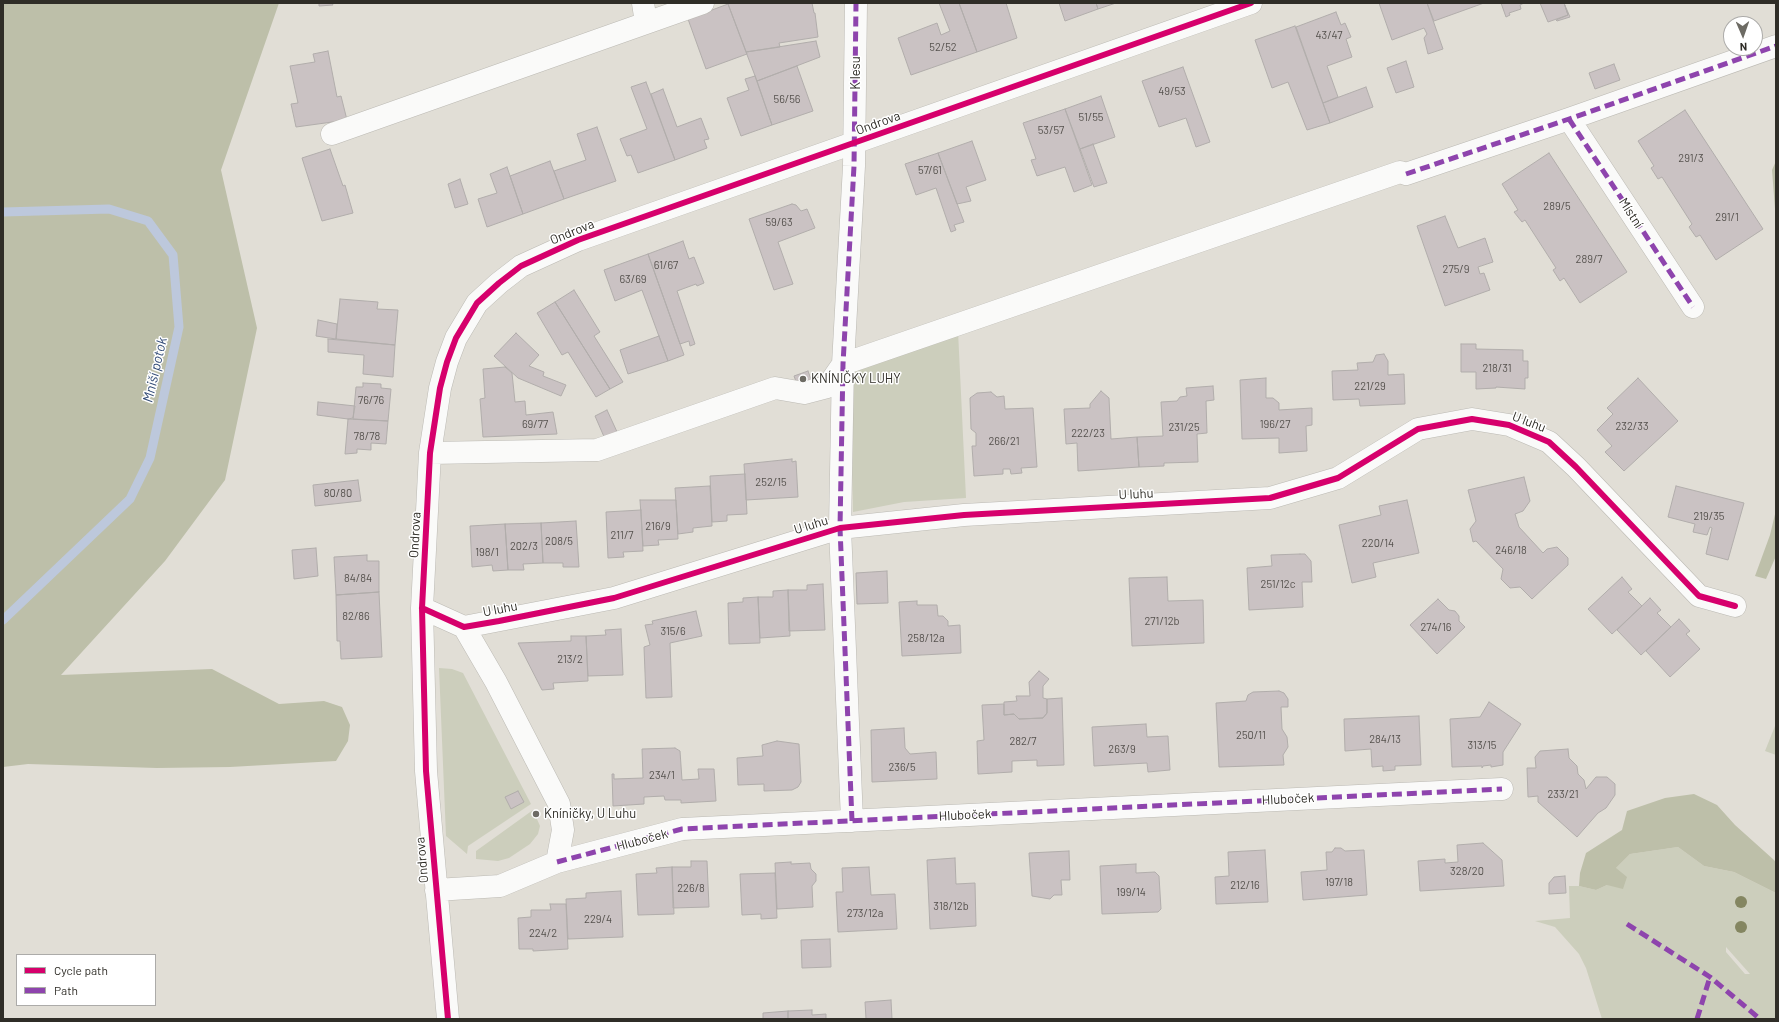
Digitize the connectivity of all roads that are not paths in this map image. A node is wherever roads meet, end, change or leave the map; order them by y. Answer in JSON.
{"nodes":[{"id":1,"x":703,"y":3,"type":"edge"},
{"id":2,"x":856,"y":3,"type":"edge"},
{"id":3,"x":1251,"y":3,"type":"edge"},
{"id":4,"x":644,"y":13,"type":"edge"},
{"id":5,"x":1776,"y":46,"type":"edge"},
{"id":6,"x":1569,"y":119,"type":"junction"},
{"id":7,"x":332,"y":134,"type":"dead end"},
{"id":8,"x":855,"y":143,"type":"junction"},
{"id":9,"x":1693,"y":307,"type":"dead end"},
{"id":10,"x":843,"y":364,"type":"junction"},
{"id":11,"x":430,"y":453,"type":"junction"},
{"id":12,"x":840,"y":528,"type":"junction"},
{"id":13,"x":1735,"y":606,"type":"dead end"},
{"id":14,"x":422,"y":608,"type":"junction"},
{"id":15,"x":464,"y":627,"type":"junction"},
{"id":16,"x":1502,"y":789,"type":"dead end"},
{"id":17,"x":852,"y":821,"type":"junction"},
{"id":18,"x":557,"y":862,"type":"junction"},
{"id":19,"x":436,"y":890,"type":"junction"},
{"id":20,"x":448,"y":1019,"type":"edge"}],
"edges":[{"from":1,"to":4,"type":"street"},
{"from":2,"to":8,"type":"street","name":"K lesu"},
{"from":3,"to":8,"type":"street","name":"Ondrova"},
{"from":4,"to":7,"type":"street"},
{"from":5,"to":6,"type":"street"},
{"from":6,"to":9,"type":"street","name":"Místní"},
{"from":6,"to":10,"type":"street"},
{"from":8,"to":10,"type":"street","name":"K lesu"},
{"from":8,"to":11,"type":"street","name":"Ondrova"},
{"from":10,"to":11,"type":"street"},
{"from":10,"to":12,"type":"street","name":"K lesu"},
{"from":11,"to":14,"type":"street","name":"Ondrova"},
{"from":12,"to":13,"type":"street","name":"U luhu"},
{"from":12,"to":15,"type":"street","name":"U luhu"},
{"from":12,"to":17,"type":"street","name":"K lesu"},
{"from":14,"to":15,"type":"street"},
{"from":14,"to":19,"type":"street","name":"Ondrova"},
{"from":15,"to":18,"type":"street"},
{"from":16,"to":17,"type":"street","name":"Hluboček"},
{"from":17,"to":18,"type":"street","name":"Hluboček"},
{"from":18,"to":19,"type":"street","name":"Hluboček"},
{"from":19,"to":20,"type":"street","name":"Ondrova"}]}
